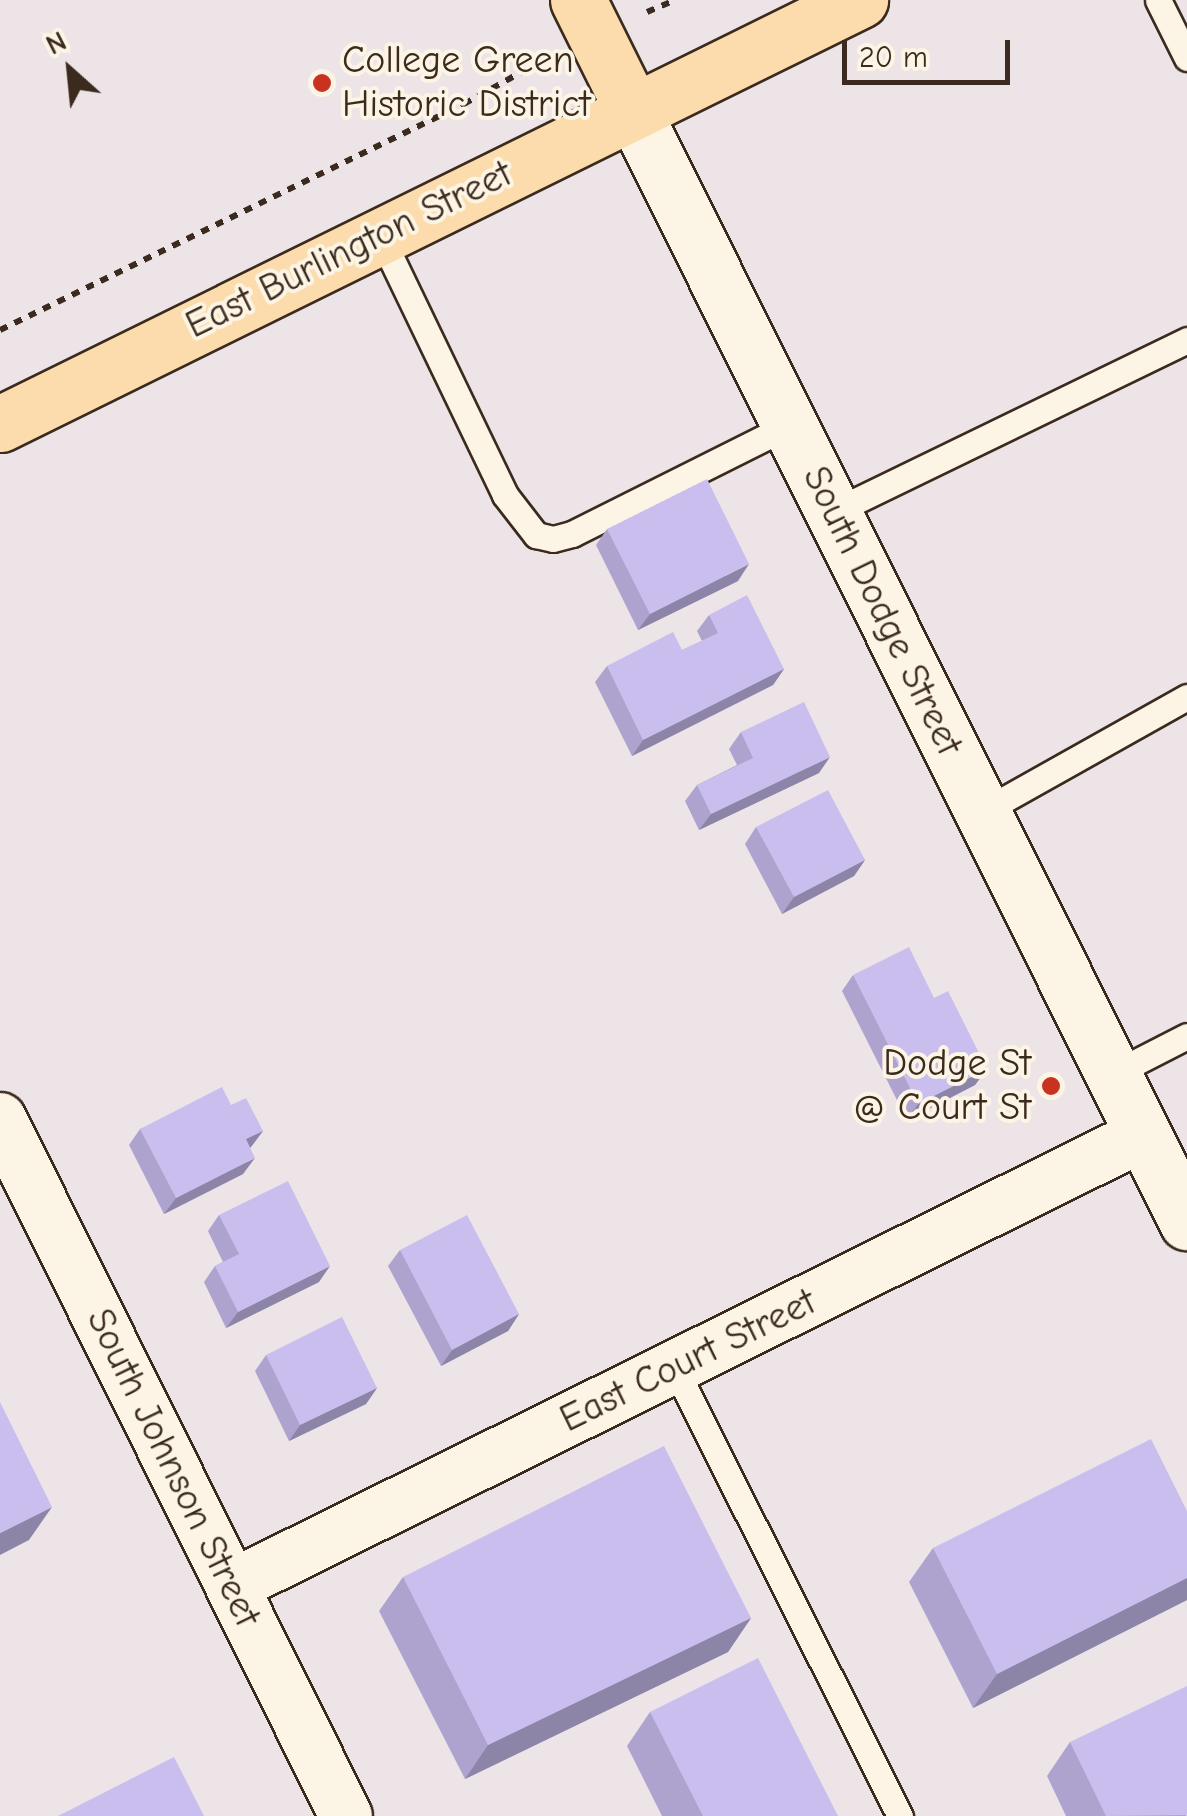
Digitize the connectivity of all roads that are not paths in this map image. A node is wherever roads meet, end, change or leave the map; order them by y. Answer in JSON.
{"nodes":[{"id":1,"x":860,"y":0,"type":"edge"},
{"id":2,"x":1158,"y":0,"type":"edge"},
{"id":3,"x":587,"y":18,"type":"edge"},
{"id":4,"x":1187,"y":58,"type":"edge"},
{"id":5,"x":632,"y":110,"type":"junction"},
{"id":6,"x":380,"y":235,"type":"junction"},
{"id":7,"x":1187,"y":340,"type":"edge"},
{"id":8,"x":0,"y":424,"type":"edge"},
{"id":9,"x":790,"y":425,"type":"junction"},
{"id":10,"x":832,"y":512,"type":"junction"},
{"id":11,"x":1187,"y":696,"type":"edge"},
{"id":12,"x":982,"y":812,"type":"junction"},
{"id":13,"x":1187,"y":1036,"type":"edge"},
{"id":14,"x":1113,"y":1074,"type":"junction"},
{"id":15,"x":0,"y":1119,"type":"edge"},
{"id":16,"x":1143,"y":1134,"type":"junction"},
{"id":17,"x":1187,"y":1222,"type":"edge"},
{"id":18,"x":674,"y":1367,"type":"junction"},
{"id":19,"x":232,"y":1586,"type":"junction"},
{"id":20,"x":346,"y":1816,"type":"edge"},
{"id":21,"x":900,"y":1816,"type":"edge"}],
"edges":[{"from":1,"to":5,"type":"main road","name":"East Burlington Street"},
{"from":2,"to":4,"type":"lane"},
{"from":3,"to":5,"type":"main road","name":"South Dodge Street"},
{"from":5,"to":6,"type":"main road","name":"East Burlington Street"},
{"from":5,"to":9,"type":"main road","name":"South Dodge Street"},
{"from":6,"to":8,"type":"main road","name":"East Burlington Street"},
{"from":6,"to":9,"type":"lane"},
{"from":7,"to":10,"type":"lane"},
{"from":9,"to":10,"type":"main road","name":"South Dodge Street"},
{"from":10,"to":12,"type":"main road","name":"South Dodge Street"},
{"from":11,"to":12,"type":"lane"},
{"from":12,"to":14,"type":"main road","name":"South Dodge Street"},
{"from":13,"to":14,"type":"lane"},
{"from":14,"to":16,"type":"main road","name":"South Dodge Street"},
{"from":15,"to":19,"type":"street","name":"South Johnson Street"},
{"from":16,"to":17,"type":"main road","name":"South Dodge Street"},
{"from":16,"to":18,"type":"street","name":"East Court Street"},
{"from":18,"to":19,"type":"street","name":"East Court Street"},
{"from":18,"to":21,"type":"lane"},
{"from":19,"to":20,"type":"street","name":"South Johnson Street"}]}
